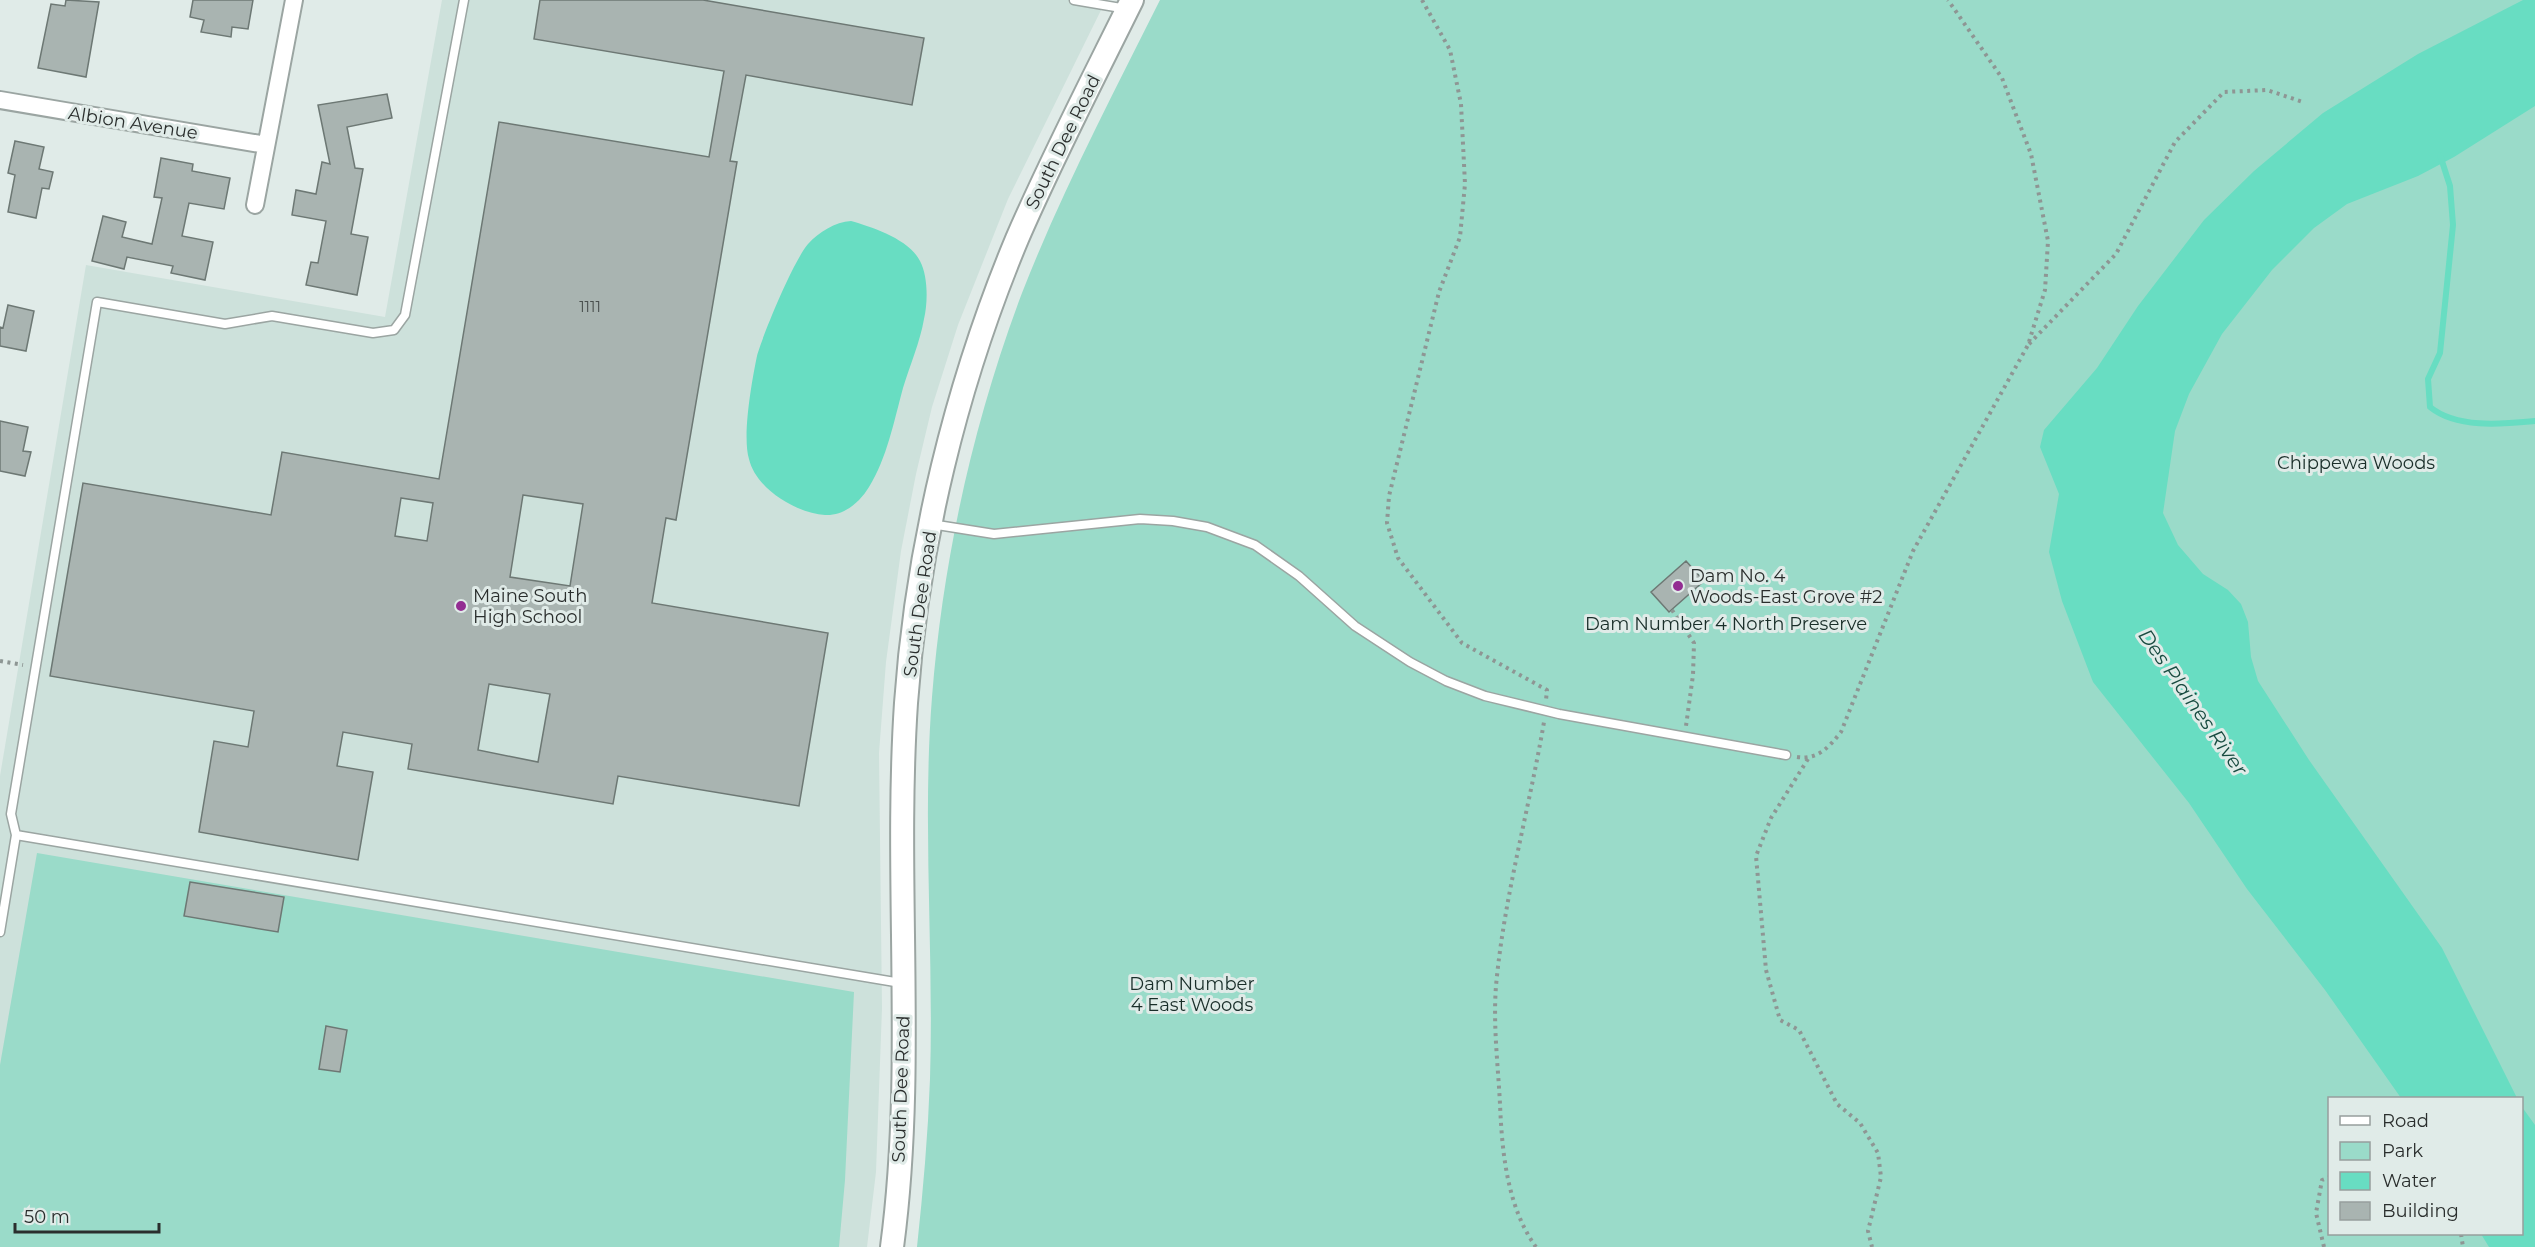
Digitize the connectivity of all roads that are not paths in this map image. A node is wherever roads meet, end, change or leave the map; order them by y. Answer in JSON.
{"nodes":[{"id":1,"x":294,"y":0,"type":"edge"},
{"id":2,"x":464,"y":0,"type":"edge"},
{"id":3,"x":1074,"y":0,"type":"edge"},
{"id":4,"x":1130,"y":5,"type":"edge"},
{"id":5,"x":0,"y":100,"type":"edge"},
{"id":6,"x":266,"y":145,"type":"junction"},
{"id":7,"x":255,"y":205,"type":"dead end"},
{"id":8,"x":931,"y":524,"type":"junction"},
{"id":9,"x":1786,"y":755,"type":"road end"},
{"id":10,"x":16,"y":835,"type":"junction"},
{"id":11,"x":0,"y":932,"type":"edge"},
{"id":12,"x":905,"y":984,"type":"junction"},
{"id":13,"x":892,"y":1247,"type":"edge"}],
"edges":[{"from":1,"to":6,"type":"street"},
{"from":2,"to":10,"type":"lane"},
{"from":3,"to":4,"type":"lane"},
{"from":4,"to":8,"type":"main road","name":"South Dee Road"},
{"from":5,"to":6,"type":"street","name":"Albion Avenue"},
{"from":6,"to":7,"type":"street"},
{"from":8,"to":9,"type":"lane"},
{"from":8,"to":12,"type":"main road","name":"South Dee Road"},
{"from":10,"to":11,"type":"lane"},
{"from":10,"to":12,"type":"lane"},
{"from":12,"to":13,"type":"main road","name":"South Dee Road"}]}
